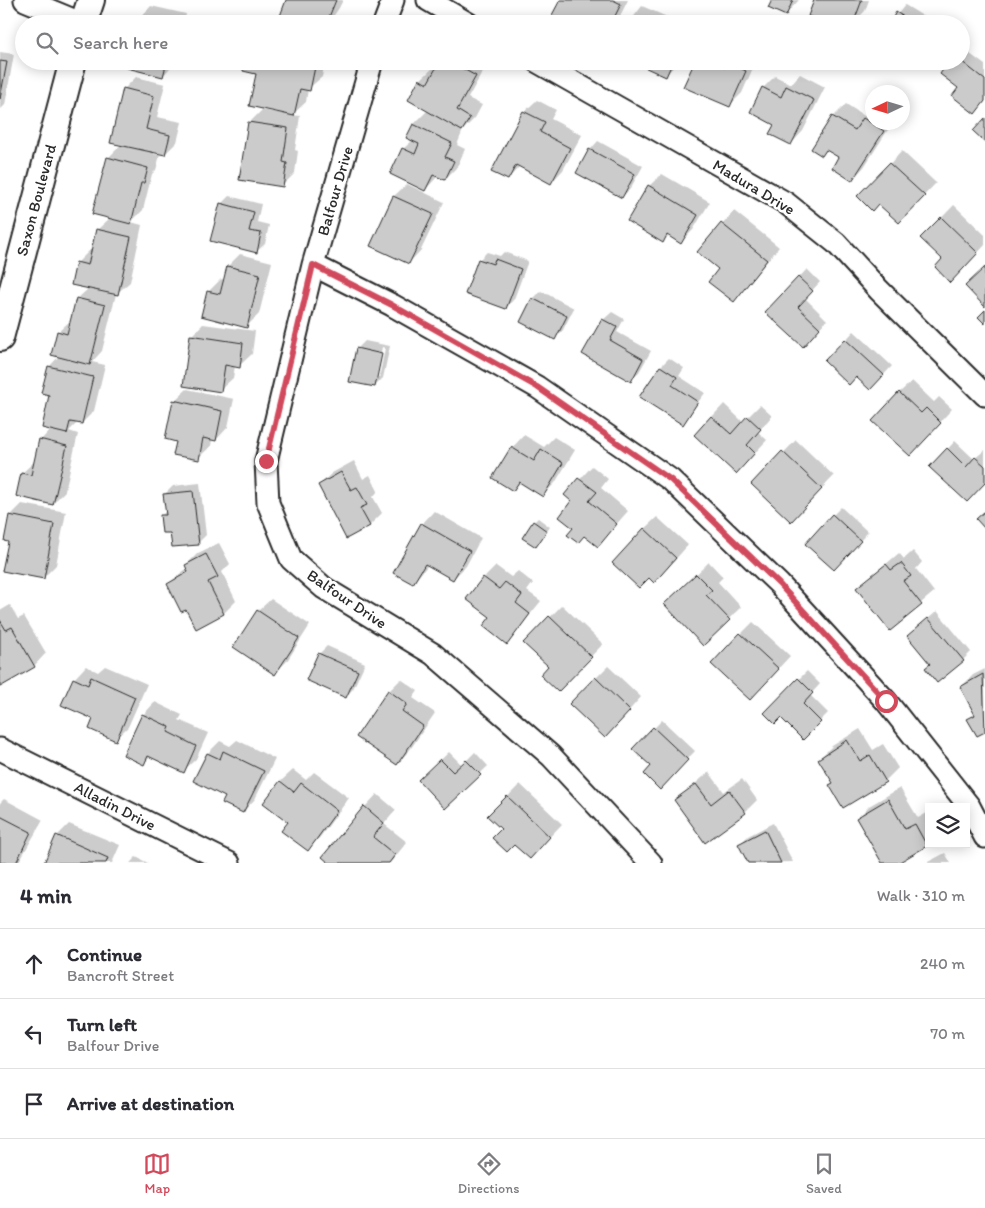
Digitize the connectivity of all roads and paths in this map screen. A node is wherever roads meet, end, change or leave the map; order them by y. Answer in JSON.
{"nodes":[{"id":1,"x":25,"y":0,"type":"edge"},
{"id":2,"x":91,"y":0,"type":"edge"},
{"id":3,"x":392,"y":0,"type":"edge"},
{"id":4,"x":428,"y":0,"type":"edge"},
{"id":5,"x":61,"y":15,"type":"edge"},
{"id":6,"x":86,"y":15,"type":"edge"},
{"id":7,"x":387,"y":15,"type":"edge"},
{"id":8,"x":454,"y":15,"type":"edge"},
{"id":9,"x":70,"y":70,"type":"edge"},
{"id":10,"x":369,"y":70,"type":"edge"},
{"id":11,"x":552,"y":70,"type":"edge"},
{"id":12,"x":313,"y":265,"type":"junction"},
{"id":13,"x":6,"y":291,"type":"edge"},
{"id":14,"x":0,"y":338,"type":"edge"},
{"id":15,"x":985,"y":395,"type":"edge"},
{"id":16,"x":0,"y":748,"type":"edge"},
{"id":17,"x":985,"y":836,"type":"edge"},
{"id":18,"x":229,"y":863,"type":"edge"},
{"id":19,"x":651,"y":863,"type":"edge"}],
"edges":[{"from":1,"to":5,"type":"street"},
{"from":2,"to":6,"type":"main road"},
{"from":3,"to":7,"type":"street"},
{"from":4,"to":8,"type":"street"},
{"from":9,"to":13,"type":"main road","name":"Saxon Boulevard"},
{"from":10,"to":12,"type":"street","name":"Balfour Drive"},
{"from":11,"to":15,"type":"street","name":"Madura Drive"},
{"from":12,"to":17,"type":"street"},
{"from":12,"to":19,"type":"street","name":"Balfour Drive"},
{"from":13,"to":14,"type":"main road","name":"Saxon Boulevard"},
{"from":16,"to":18,"type":"street","name":"Alladin Drive"}]}
